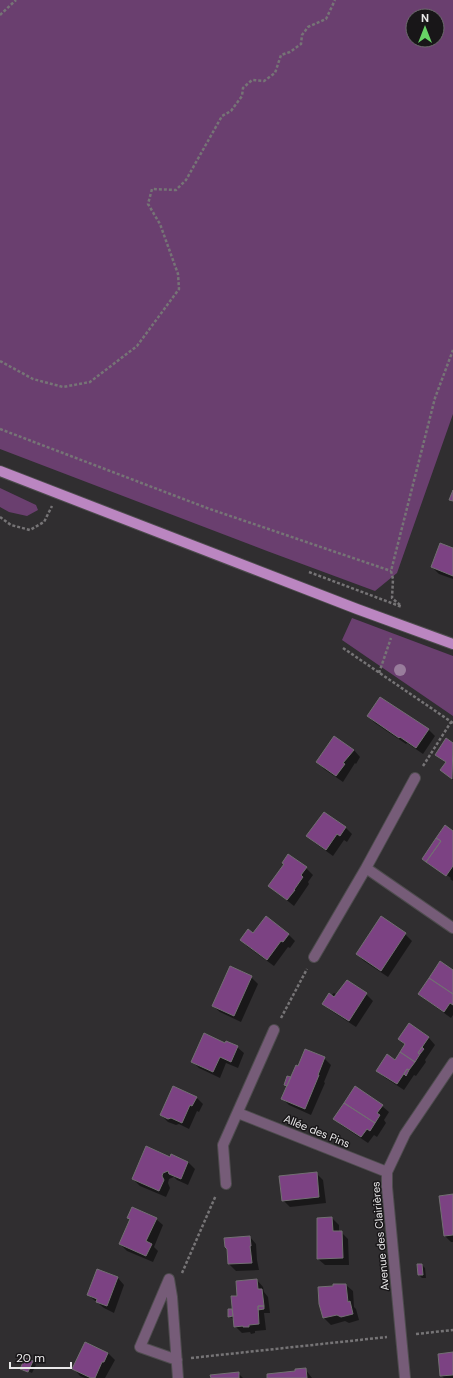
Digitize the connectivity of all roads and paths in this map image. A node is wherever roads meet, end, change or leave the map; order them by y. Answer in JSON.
{"nodes":[{"id":1,"x":16,"y":0,"type":"edge"},
{"id":2,"x":335,"y":0,"type":"edge"},
{"id":3,"x":0,"y":16,"type":"edge"},
{"id":4,"x":453,"y":350,"type":"edge"},
{"id":5,"x":0,"y":361,"type":"edge"},
{"id":6,"x":0,"y":429,"type":"edge"},
{"id":7,"x":0,"y":471,"type":"edge"},
{"id":8,"x":57,"y":493,"type":"junction"},
{"id":9,"x":0,"y":517,"type":"edge"},
{"id":10,"x":391,"y":571,"type":"junction"},
{"id":11,"x":402,"y":607,"type":"dead end"},
{"id":12,"x":392,"y":636,"type":"dead end"},
{"id":13,"x":453,"y":644,"type":"edge"},
{"id":14,"x":342,"y":648,"type":"dead end"},
{"id":15,"x":379,"y":673,"type":"junction"},
{"id":16,"x":452,"y":722,"type":"edge"},
{"id":17,"x":416,"y":778,"type":"joint"},
{"id":18,"x":366,"y":868,"type":"junction"},
{"id":19,"x":453,"y":928,"type":"edge"},
{"id":20,"x":314,"y":957,"type":"joint"},
{"id":21,"x":274,"y":1030,"type":"joint"},
{"id":22,"x":453,"y":1063,"type":"edge"},
{"id":23,"x":238,"y":1113,"type":"junction"},
{"id":24,"x":226,"y":1171,"type":"junction"},
{"id":25,"x":387,"y":1172,"type":"junction"},
{"id":26,"x":226,"y":1184,"type":"dead end"},
{"id":27,"x":172,"y":1297,"type":"junction"},
{"id":28,"x":453,"y":1330,"type":"edge"},
{"id":29,"x":402,"y":1336,"type":"junction"},
{"id":30,"x":176,"y":1360,"type":"junction"},
{"id":31,"x":178,"y":1378,"type":"edge"},
{"id":32,"x":405,"y":1378,"type":"edge"}],
"edges":[{"from":1,"to":3,"type":"path"},
{"from":2,"to":5,"type":"path"},
{"from":4,"to":10,"type":"path"},
{"from":6,"to":10,"type":"path"},
{"from":7,"to":8,"type":"main road"},
{"from":8,"to":9,"type":"path"},
{"from":8,"to":13,"type":"main road"},
{"from":10,"to":11,"type":"path"},
{"from":12,"to":15,"type":"path"},
{"from":14,"to":15,"type":"path"},
{"from":15,"to":16,"type":"path"},
{"from":16,"to":17,"type":"path"},
{"from":17,"to":18,"type":"street"},
{"from":18,"to":19,"type":"street"},
{"from":18,"to":20,"type":"street"},
{"from":20,"to":21,"type":"path"},
{"from":21,"to":23,"type":"street"},
{"from":22,"to":25,"type":"street","name":"Avenue des Clairières"},
{"from":23,"to":24,"type":"street"},
{"from":23,"to":25,"type":"street","name":"Allée des Pins"},
{"from":24,"to":26,"type":"street"},
{"from":24,"to":27,"type":"path"},
{"from":25,"to":29,"type":"street","name":"Avenue des Clairières"},
{"from":27,"to":30,"type":"street"},
{"from":27,"to":30,"type":"street"},
{"from":28,"to":29,"type":"path"},
{"from":29,"to":30,"type":"path"},
{"from":29,"to":32,"type":"street","name":"Avenue des Clairières"},
{"from":30,"to":31,"type":"street"}]}
